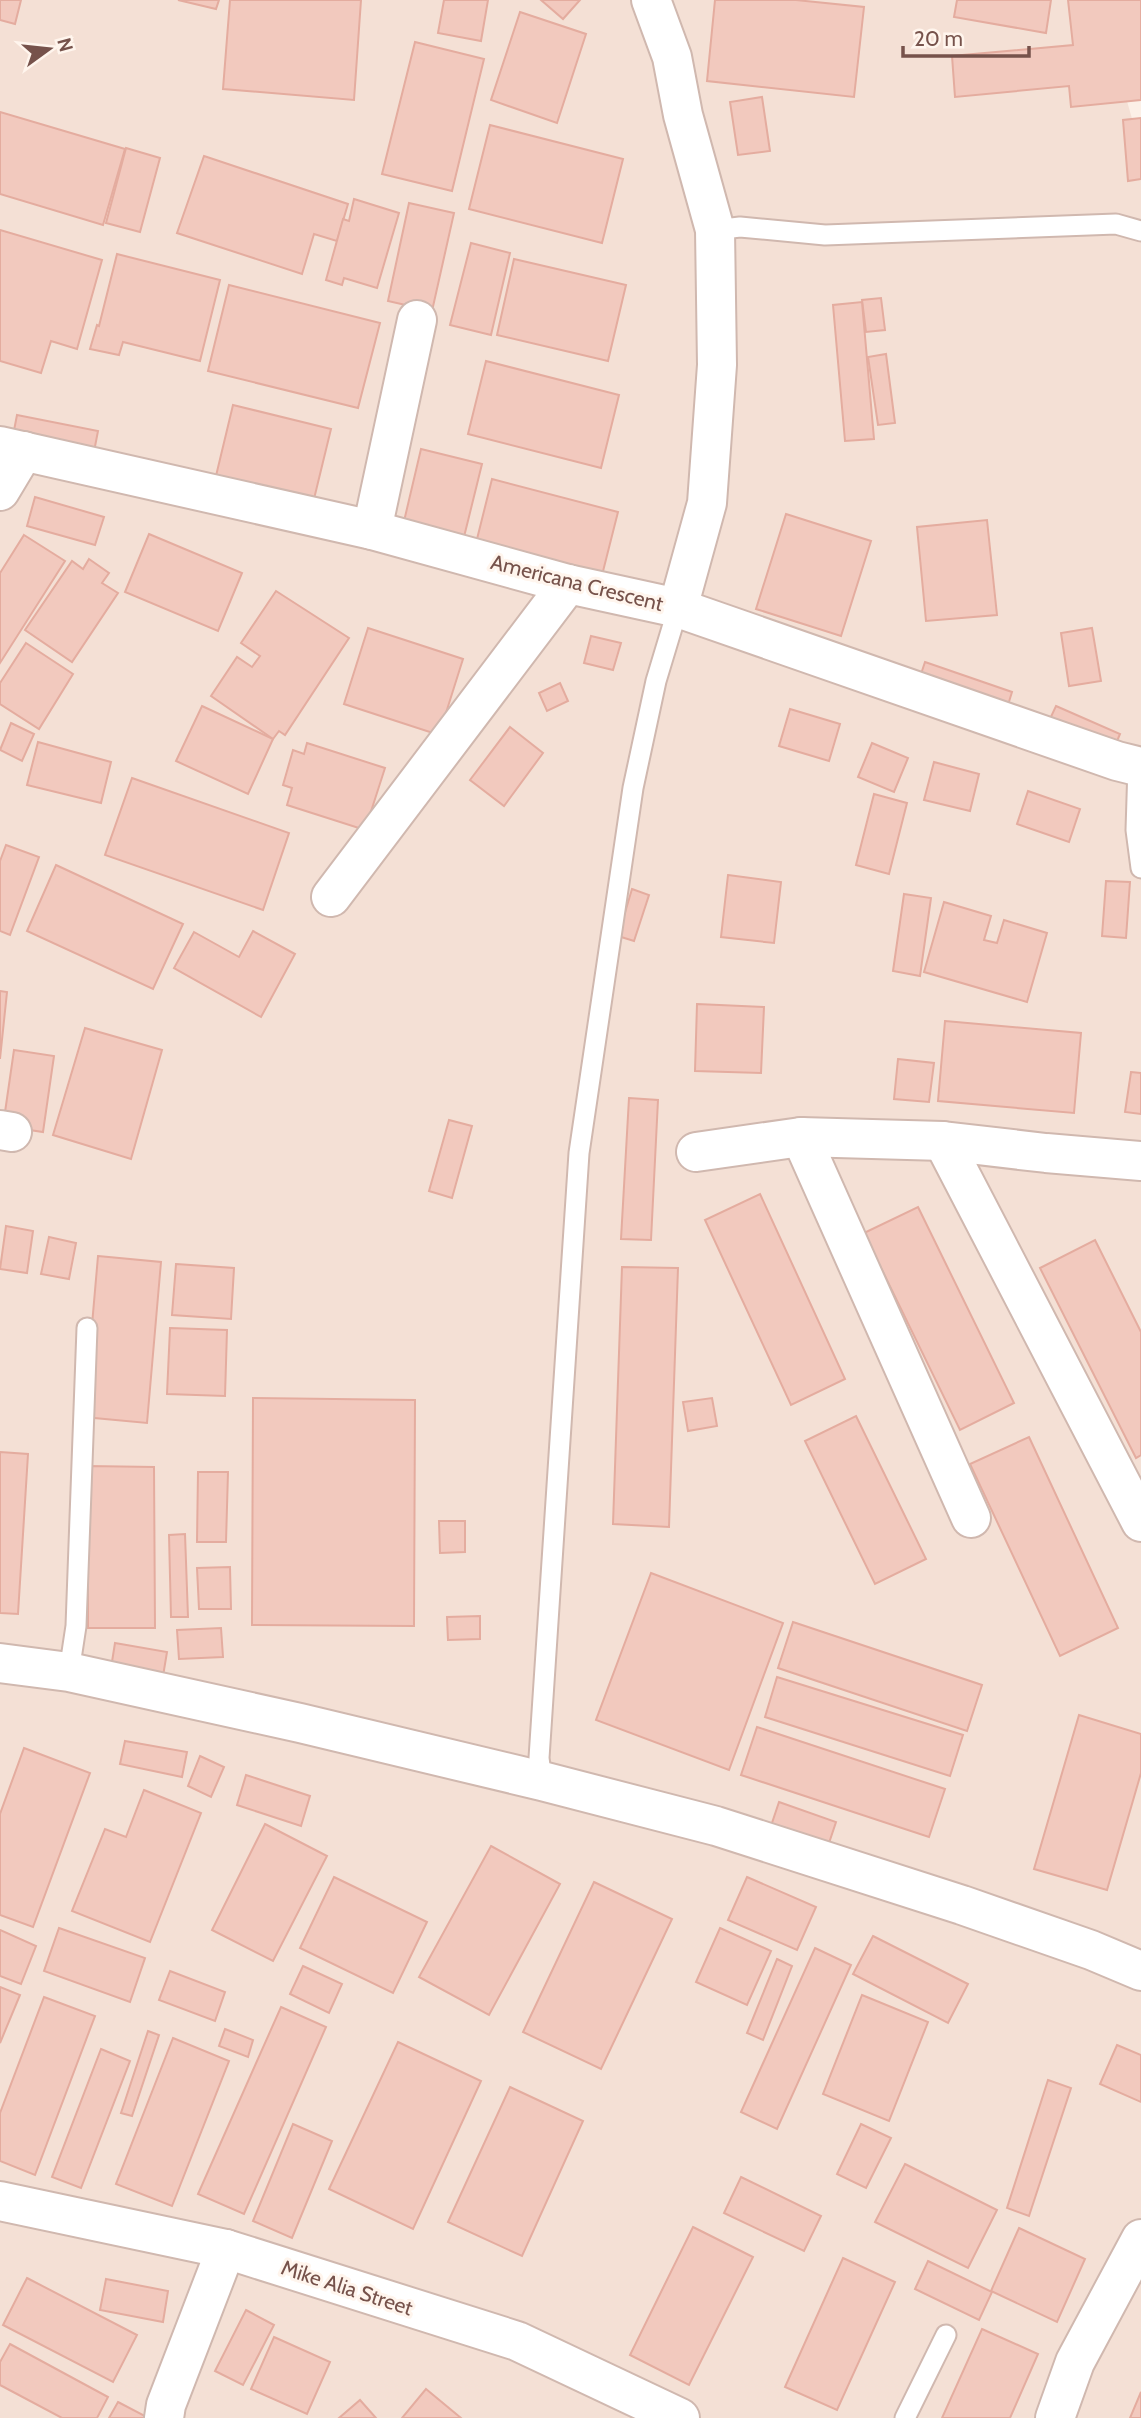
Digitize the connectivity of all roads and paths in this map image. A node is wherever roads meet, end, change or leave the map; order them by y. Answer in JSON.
{"nodes":[{"id":1,"x":651,"y":0,"type":"edge"},
{"id":2,"x":715,"y":230,"type":"junction"},
{"id":3,"x":1141,"y":231,"type":"edge"},
{"id":4,"x":416,"y":320,"type":"dead end"},
{"id":5,"x":12,"y":449,"type":"edge"},
{"id":6,"x":0,"y":491,"type":"edge"},
{"id":7,"x":372,"y":530,"type":"junction"},
{"id":8,"x":569,"y":584,"type":"junction"},
{"id":9,"x":678,"y":608,"type":"junction"},
{"id":10,"x":1140,"y":767,"type":"edge"},
{"id":11,"x":1141,"y":868,"type":"edge"},
{"id":12,"x":331,"y":897,"type":"dead end"},
{"id":13,"x":801,"y":1137,"type":"junction"},
{"id":14,"x":943,"y":1141,"type":"junction"},
{"id":15,"x":696,"y":1152,"type":"dead end"},
{"id":16,"x":1141,"y":1161,"type":"edge"},
{"id":17,"x":87,"y":1328,"type":"dead end"},
{"id":18,"x":971,"y":1518,"type":"dead end"},
{"id":19,"x":1141,"y":1522,"type":"edge"},
{"id":20,"x":0,"y":1663,"type":"edge"},
{"id":21,"x":69,"y":1672,"type":"junction"},
{"id":22,"x":542,"y":1781,"type":"junction"},
{"id":23,"x":1141,"y":1970,"type":"edge"},
{"id":24,"x":0,"y":2201,"type":"edge"},
{"id":25,"x":1141,"y":2239,"type":"edge"},
{"id":26,"x":226,"y":2249,"type":"junction"},
{"id":27,"x":946,"y":2335,"type":"dead end"},
{"id":28,"x":164,"y":2418,"type":"edge"},
{"id":29,"x":680,"y":2418,"type":"edge"},
{"id":30,"x":905,"y":2418,"type":"edge"},
{"id":31,"x":1055,"y":2418,"type":"edge"}],
"edges":[{"from":1,"to":2,"type":"street"},
{"from":2,"to":3,"type":"lane"},
{"from":2,"to":9,"type":"street"},
{"from":4,"to":7,"type":"street"},
{"from":5,"to":6,"type":"street"},
{"from":5,"to":7,"type":"street","name":"Americana Crescent"},
{"from":7,"to":8,"type":"street","name":"Americana Crescent"},
{"from":8,"to":9,"type":"street","name":"Americana Crescent"},
{"from":8,"to":12,"type":"street"},
{"from":9,"to":10,"type":"street","name":"Americana Crescent"},
{"from":9,"to":22,"type":"lane"},
{"from":10,"to":11,"type":"lane"},
{"from":13,"to":14,"type":"street"},
{"from":13,"to":15,"type":"street"},
{"from":13,"to":18,"type":"street"},
{"from":14,"to":16,"type":"street"},
{"from":14,"to":19,"type":"street"},
{"from":17,"to":21,"type":"lane"},
{"from":20,"to":21,"type":"street"},
{"from":21,"to":22,"type":"street"},
{"from":22,"to":23,"type":"street"},
{"from":24,"to":26,"type":"street","name":"Mike Alia Street"},
{"from":25,"to":31,"type":"street"},
{"from":26,"to":28,"type":"street"},
{"from":26,"to":29,"type":"street","name":"Mike Alia Street"},
{"from":27,"to":30,"type":"lane"}]}
